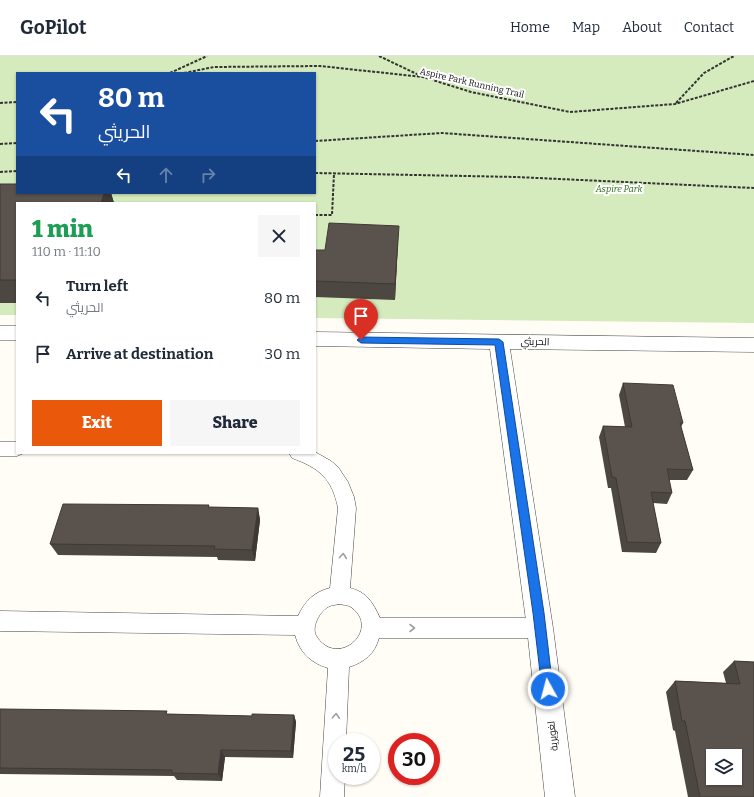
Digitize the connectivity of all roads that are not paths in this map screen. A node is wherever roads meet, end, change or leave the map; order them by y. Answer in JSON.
{"nodes":[{"id":1,"x":0,"y":333,"type":"edge"},
{"id":2,"x":16,"y":333,"type":"edge"},
{"id":3,"x":316,"y":339,"type":"edge"},
{"id":4,"x":499,"y":342,"type":"junction"},
{"id":5,"x":754,"y":345,"type":"edge"},
{"id":6,"x":0,"y":449,"type":"edge"},
{"id":7,"x":16,"y":450,"type":"edge"},
{"id":8,"x":301,"y":454,"type":"edge"},
{"id":9,"x":339,"y":595,"type":"junction"},
{"id":10,"x":0,"y":621,"type":"edge"},
{"id":11,"x":305,"y":626,"type":"junction"},
{"id":12,"x":373,"y":628,"type":"junction"},
{"id":13,"x":540,"y":628,"type":"junction"},
{"id":14,"x":339,"y":660,"type":"junction"},
{"id":15,"x":332,"y":797,"type":"edge"},
{"id":16,"x":560,"y":797,"type":"edge"}],
"edges":[{"from":1,"to":2,"type":"street"},
{"from":3,"to":4,"type":"street","name":"الحريثي"},
{"from":4,"to":5,"type":"street","name":"الحريثي"},
{"from":4,"to":13,"type":"street","name":"لغويرية"},
{"from":6,"to":7,"type":"lane"},
{"from":9,"to":8,"type":"lane","one_way":true},
{"from":9,"to":11,"type":"lane"},
{"from":9,"to":12,"type":"lane"},
{"from":10,"to":11,"type":"lane"},
{"from":11,"to":14,"type":"lane"},
{"from":12,"to":13,"type":"lane","one_way":true},
{"from":12,"to":14,"type":"lane"},
{"from":13,"to":16,"type":"street","name":"لغويرية"},
{"from":15,"to":14,"type":"lane","one_way":true}]}
